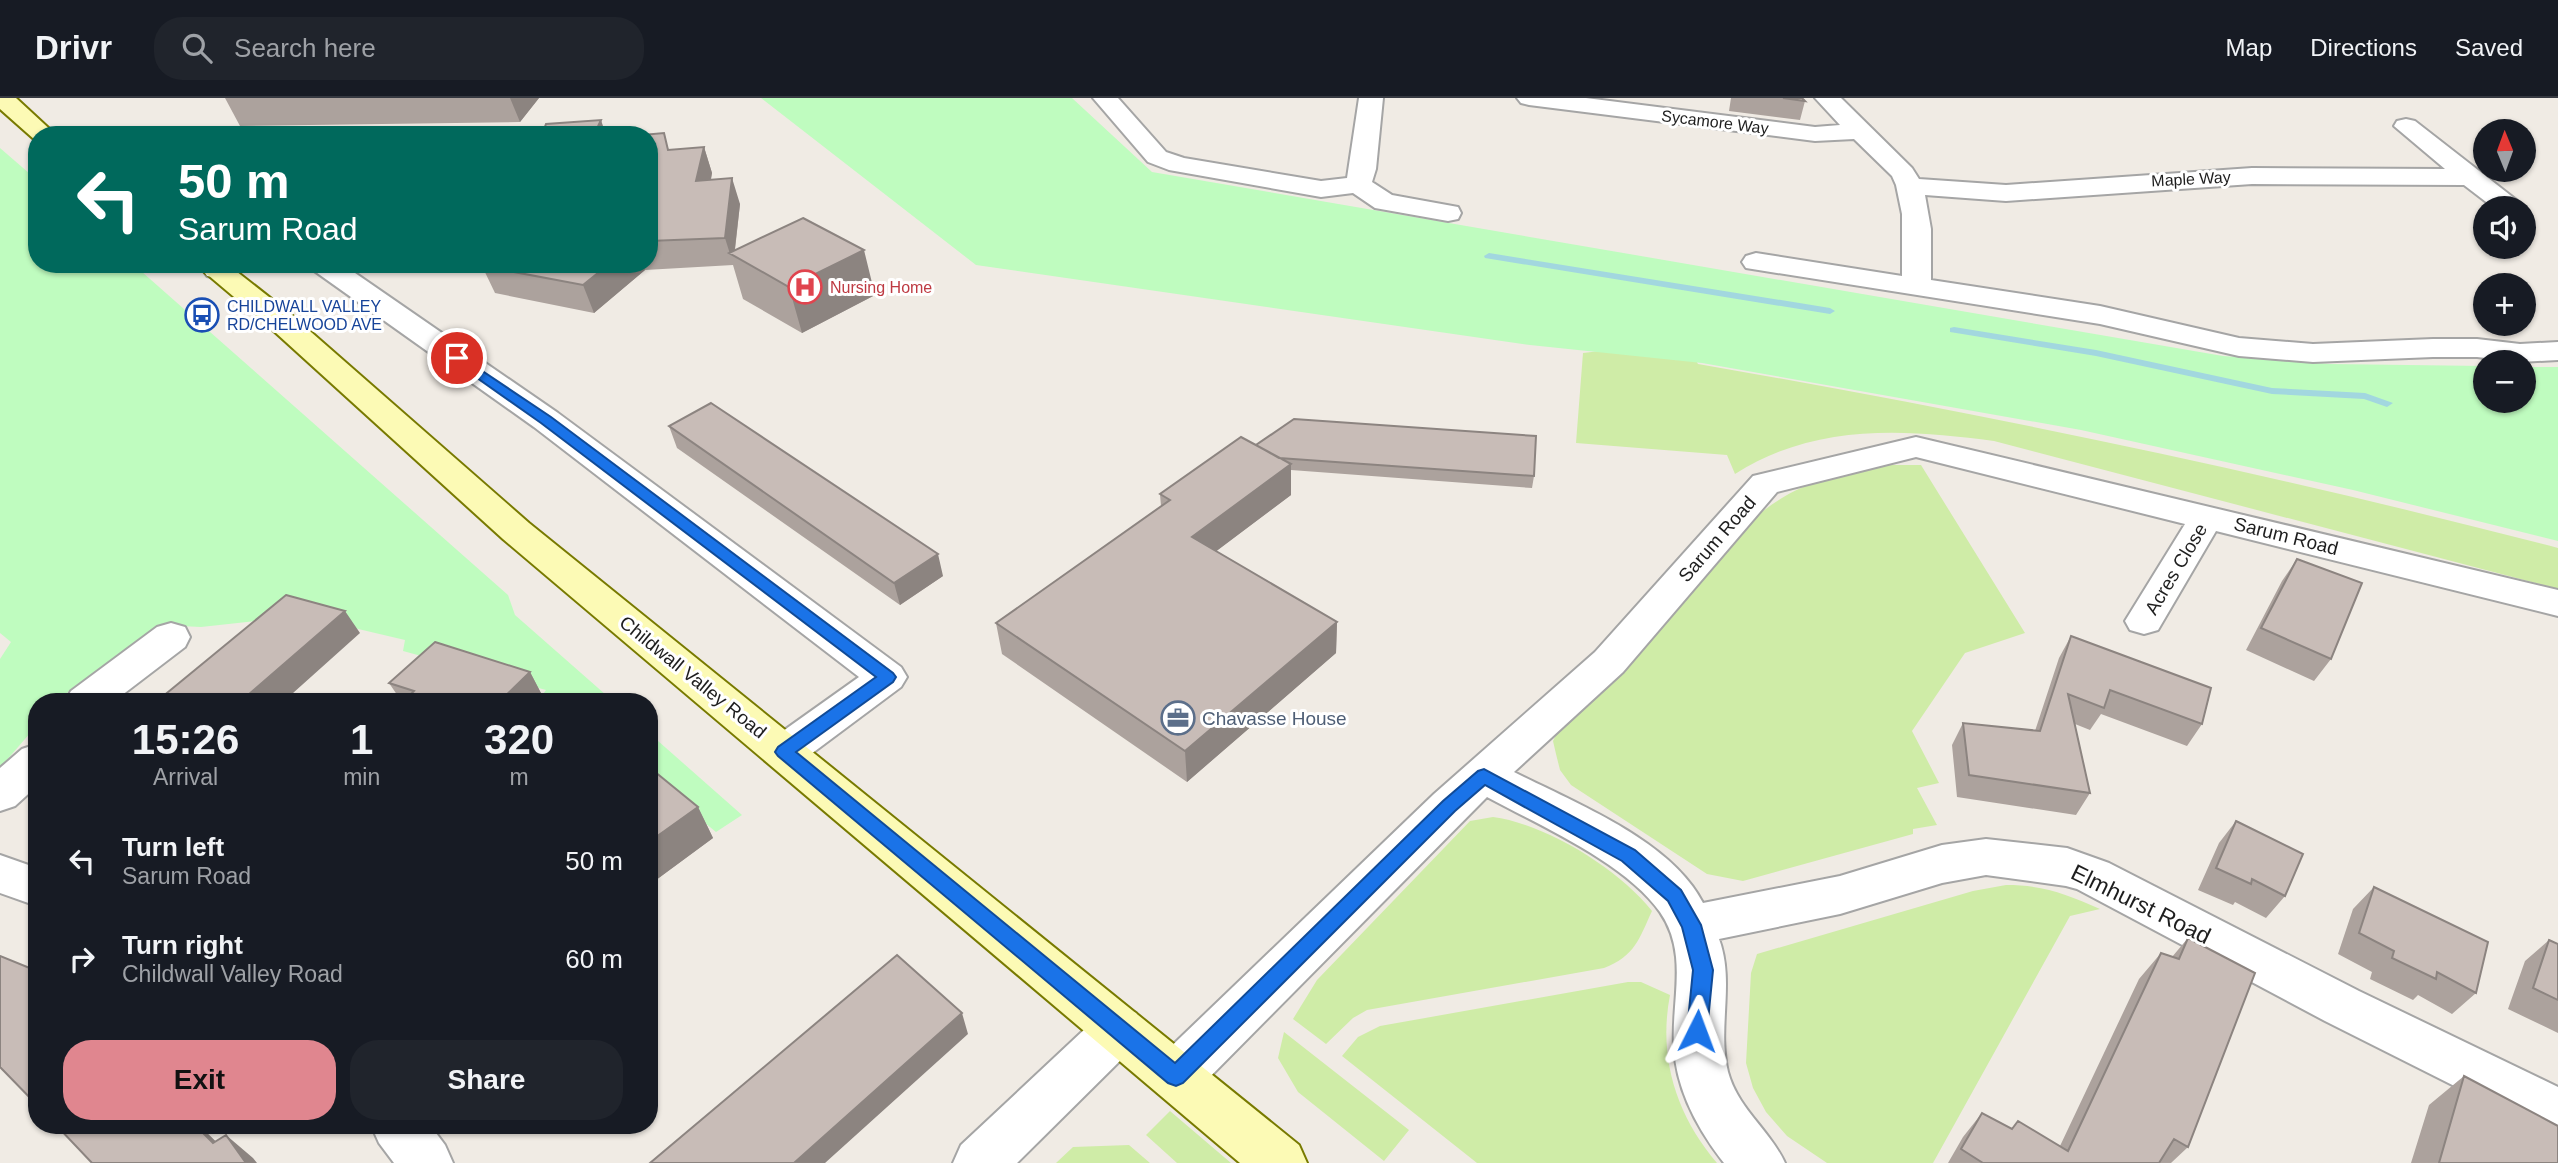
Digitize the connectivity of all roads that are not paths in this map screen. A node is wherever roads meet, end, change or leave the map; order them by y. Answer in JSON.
{"nodes":[{"id":1,"x":2,"y":98,"type":"edge"},
{"id":2,"x":1105,"y":98,"type":"edge"},
{"id":3,"x":1378,"y":98,"type":"edge"},
{"id":4,"x":1529,"y":98,"type":"edge"},
{"id":5,"x":1827,"y":98,"type":"edge"},
{"id":6,"x":34,"y":126,"type":"edge"},
{"id":7,"x":2406,"y":126,"type":"dead end"},
{"id":8,"x":1860,"y":131,"type":"junction"},
{"id":9,"x":2472,"y":177,"type":"junction"},
{"id":10,"x":1358,"y":185,"type":"junction"},
{"id":11,"x":1912,"y":186,"type":"junction"},
{"id":12,"x":2495,"y":196,"type":"edge"},
{"id":13,"x":1448,"y":213,"type":"dead end"},
{"id":14,"x":1756,"y":262,"type":"dead end"},
{"id":15,"x":228,"y":273,"type":"edge"},
{"id":16,"x":337,"y":273,"type":"edge"},
{"id":17,"x":1916,"y":289,"type":"junction"},
{"id":18,"x":2558,"y":351,"type":"edge"},
{"id":19,"x":2207,"y":516,"type":"junction"},
{"id":20,"x":2558,"y":603,"type":"edge"},
{"id":21,"x":2144,"y":621,"type":"dead end"},
{"id":22,"x":170,"y":637,"type":"dead end"},
{"id":23,"x":97,"y":693,"type":"edge"},
{"id":24,"x":784,"y":752,"type":"junction"},
{"id":25,"x":28,"y":768,"type":"edge"},
{"id":26,"x":1484,"y":776,"type":"junction"},
{"id":27,"x":0,"y":794,"type":"edge"},
{"id":28,"x":0,"y":874,"type":"edge"},
{"id":29,"x":28,"y":884,"type":"edge"},
{"id":30,"x":1691,"y":925,"type":"junction"},
{"id":31,"x":1119,"y":1029,"type":"junction"},
{"id":32,"x":1176,"y":1076,"type":"junction"},
{"id":33,"x":2558,"y":1113,"type":"edge"},
{"id":34,"x":404,"y":1134,"type":"edge"},
{"id":35,"x":426,"y":1163,"type":"edge"},
{"id":36,"x":980,"y":1163,"type":"edge"},
{"id":37,"x":1280,"y":1163,"type":"edge"},
{"id":38,"x":1758,"y":1163,"type":"edge"}],
"edges":[{"from":1,"to":6,"type":"main road"},
{"from":2,"to":10,"type":"street"},
{"from":3,"to":10,"type":"street"},
{"from":4,"to":8,"type":"street","name":"Sycamore Way"},
{"from":5,"to":8,"type":"street"},
{"from":7,"to":9,"type":"street"},
{"from":8,"to":11,"type":"street"},
{"from":9,"to":11,"type":"street","name":"Maple Way"},
{"from":9,"to":12,"type":"street"},
{"from":10,"to":13,"type":"street"},
{"from":11,"to":17,"type":"street"},
{"from":14,"to":17,"type":"street"},
{"from":15,"to":24,"type":"main road","name":"Childwall Valley Road"},
{"from":16,"to":24,"type":"street"},
{"from":17,"to":18,"type":"street"},
{"from":19,"to":20,"type":"street","name":"Sarum Road"},
{"from":19,"to":21,"type":"street","name":"Acres Close"},
{"from":19,"to":26,"type":"street","name":"Sarum Road"},
{"from":22,"to":23,"type":"street"},
{"from":24,"to":31,"type":"main road","name":"Childwall Valley Road"},
{"from":25,"to":27,"type":"street"},
{"from":26,"to":30,"type":"street"},
{"from":26,"to":32,"type":"street","name":"Sarum Road"},
{"from":28,"to":29,"type":"street"},
{"from":30,"to":33,"type":"street","name":"Elmhurst Road"},
{"from":30,"to":38,"type":"street"},
{"from":31,"to":32,"type":"main road","name":"Childwall Valley Road"},
{"from":31,"to":36,"type":"street"},
{"from":32,"to":37,"type":"main road","name":"Childwall Valley Road"},
{"from":34,"to":35,"type":"street"}]}
